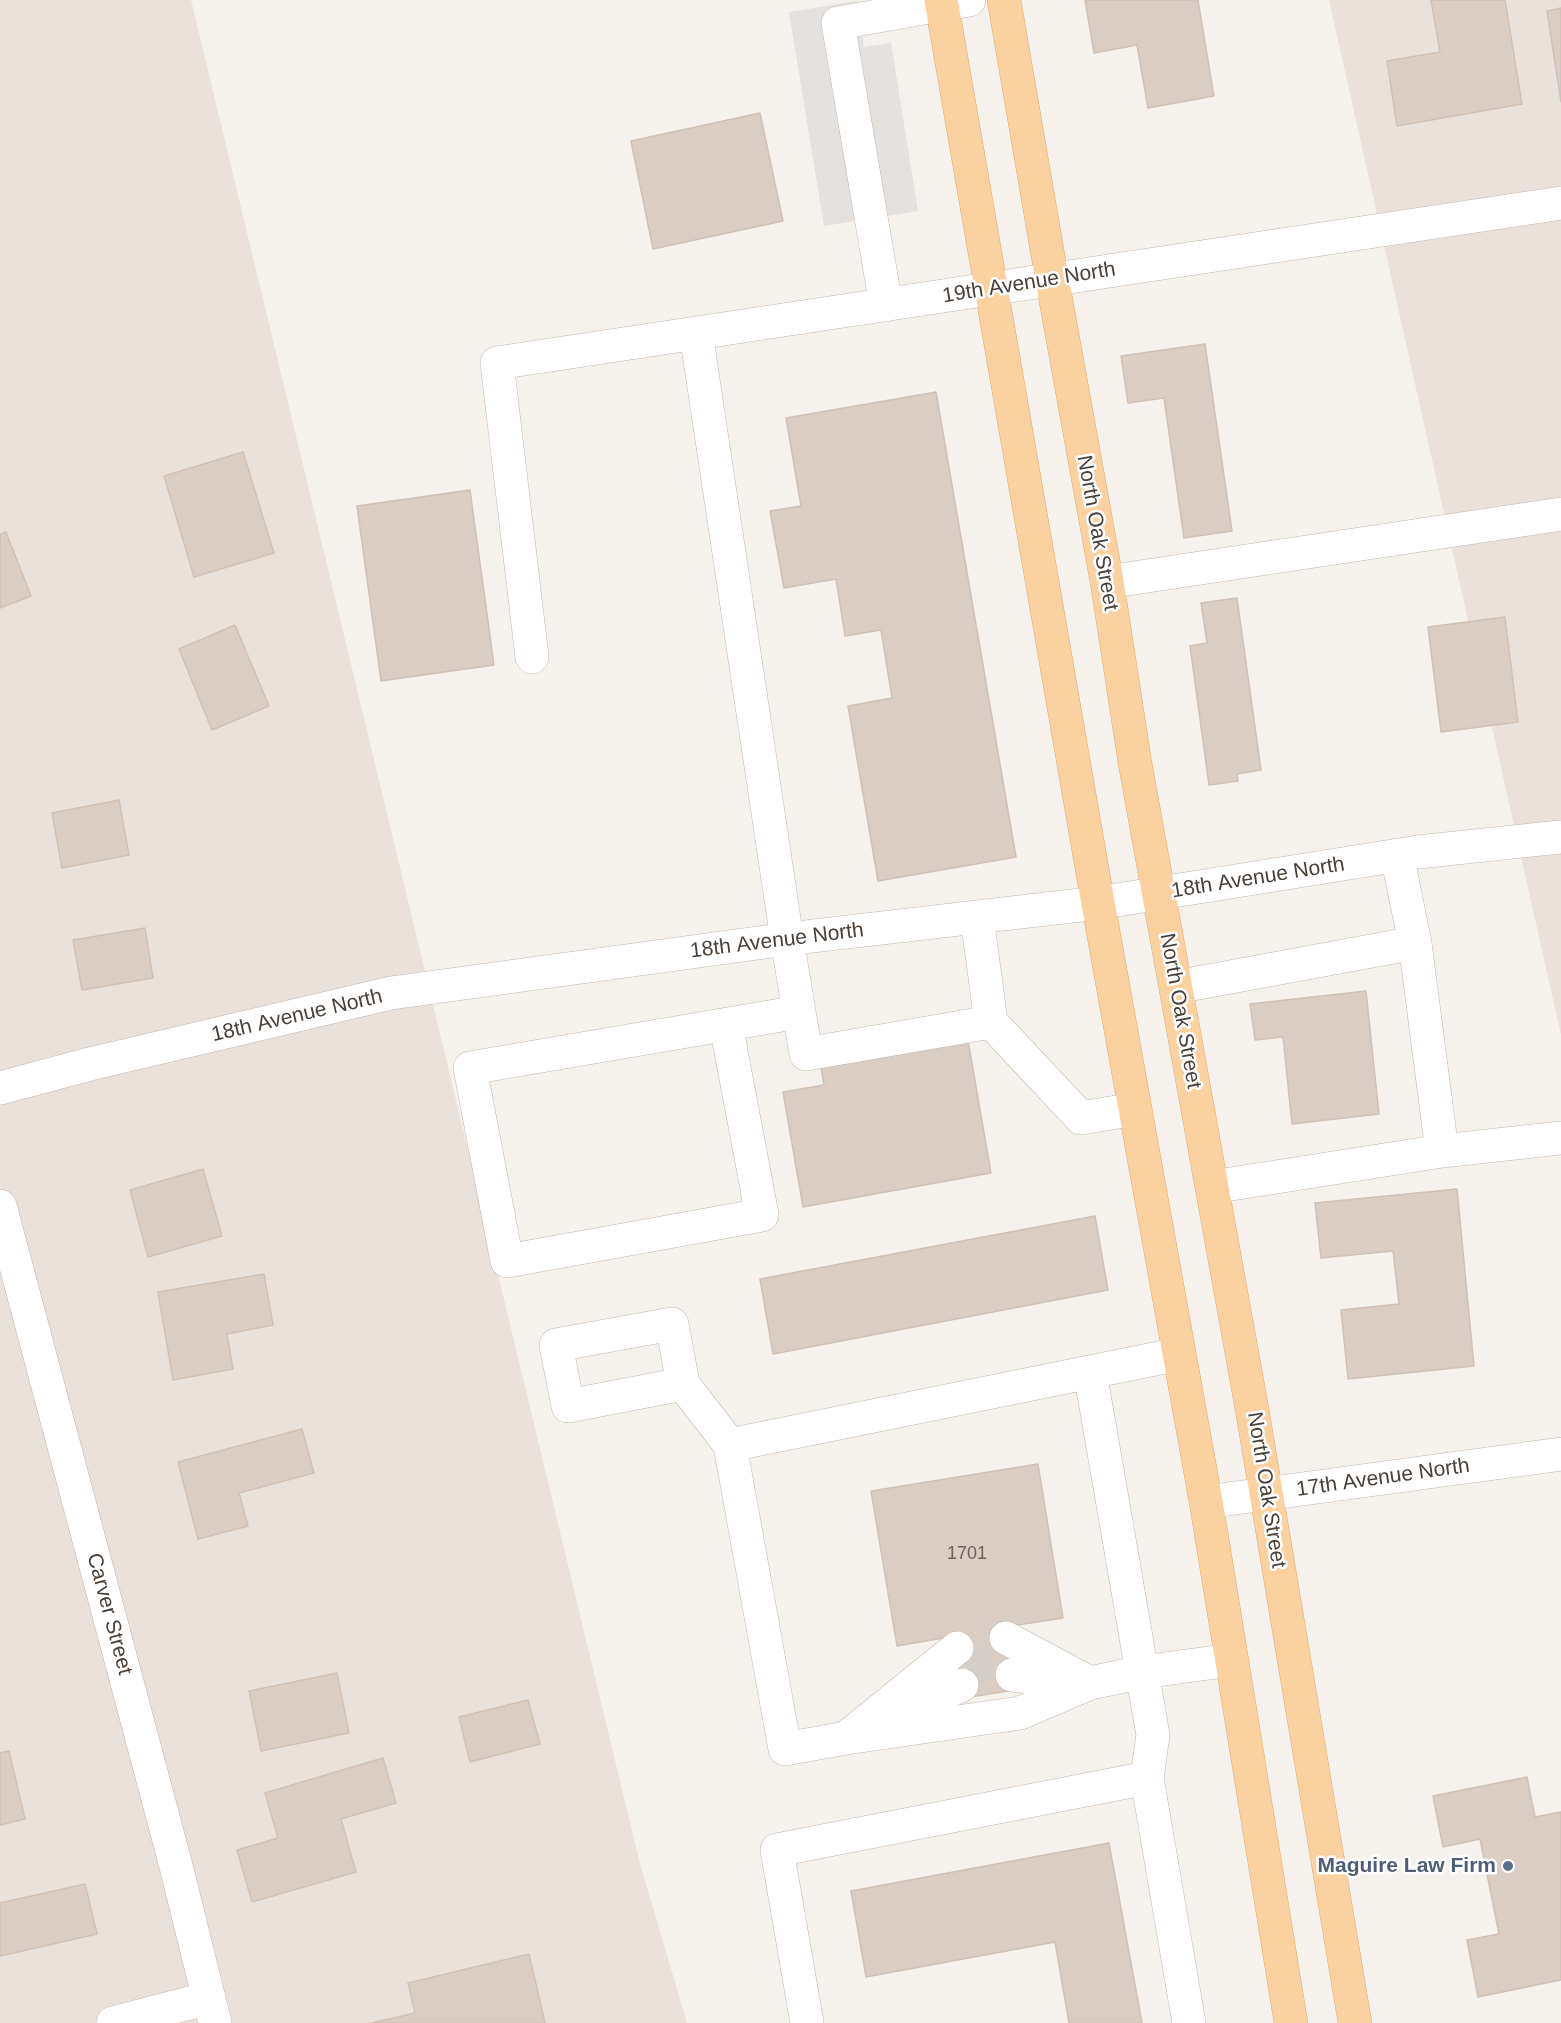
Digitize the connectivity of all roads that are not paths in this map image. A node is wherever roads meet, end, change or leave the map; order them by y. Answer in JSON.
{"nodes":[{"id":1,"x":1004,"y":0,"type":"edge"},
{"id":2,"x":951,"y":2,"type":"edge"},
{"id":3,"x":1561,"y":203,"type":"edge"},
{"id":4,"x":1052,"y":279,"type":"junction"},
{"id":5,"x":992,"y":290,"type":"junction"},
{"id":6,"x":886,"y":305,"type":"junction"},
{"id":7,"x":696,"y":333,"type":"junction"},
{"id":8,"x":1561,"y":514,"type":"edge"},
{"id":9,"x":1107,"y":582,"type":"junction"},
{"id":10,"x":532,"y":657,"type":"dead end"},
{"id":11,"x":1561,"y":837,"type":"edge"},
{"id":12,"x":1397,"y":855,"type":"junction"},
{"id":13,"x":1159,"y":893,"type":"junction"},
{"id":14,"x":1098,"y":903,"type":"junction"},
{"id":15,"x":977,"y":917,"type":"junction"},
{"id":16,"x":787,"y":939,"type":"junction"},
{"id":17,"x":1415,"y":943,"type":"junction"},
{"id":18,"x":1176,"y":987,"type":"junction"},
{"id":19,"x":799,"y":1012,"type":"junction"},
{"id":20,"x":991,"y":1022,"type":"junction"},
{"id":21,"x":726,"y":1025,"type":"junction"},
{"id":22,"x":0,"y":1088,"type":"edge"},
{"id":23,"x":1135,"y":1109,"type":"junction"},
{"id":24,"x":1561,"y":1138,"type":"edge"},
{"id":25,"x":1442,"y":1151,"type":"junction"},
{"id":26,"x":1212,"y":1187,"type":"junction"},
{"id":27,"x":0,"y":1206,"type":"edge"},
{"id":28,"x":1179,"y":1354,"type":"junction"},
{"id":29,"x":1090,"y":1372,"type":"junction"},
{"id":30,"x":683,"y":1384,"type":"dead end"},
{"id":31,"x":1561,"y":1454,"type":"edge"},
{"id":32,"x":732,"y":1458,"type":"junction"},
{"id":33,"x":1266,"y":1494,"type":"junction"},
{"id":34,"x":1206,"y":1502,"type":"junction"},
{"id":35,"x":1009,"y":1657,"type":"tunnel mouth"},
{"id":36,"x":1232,"y":1660,"type":"junction"},
{"id":37,"x":960,"y":1667,"type":"tunnel mouth"},
{"id":38,"x":1143,"y":1672,"type":"junction"},
{"id":39,"x":1089,"y":1683,"type":"junction"},
{"id":40,"x":846,"y":1738,"type":"junction"},
{"id":41,"x":1146,"y":1778,"type":"junction"},
{"id":42,"x":212,"y":2010,"type":"edge"},
{"id":43,"x":113,"y":2023,"type":"edge"},
{"id":44,"x":807,"y":2023,"type":"edge"},
{"id":45,"x":1190,"y":2023,"type":"edge"},
{"id":46,"x":1291,"y":2023,"type":"edge"},
{"id":47,"x":1355,"y":2023,"type":"edge"}],
"edges":[{"from":1,"to":4,"type":"main road","name":"North Oak Street"},
{"from":2,"to":5,"type":"main road"},
{"from":2,"to":6,"type":"street"},
{"from":3,"to":4,"type":"street","name":"19th Avenue North"},
{"from":4,"to":5,"type":"street","name":"19th Avenue North"},
{"from":4,"to":9,"type":"main road","name":"North Oak Street"},
{"from":5,"to":6,"type":"street","name":"19th Avenue North"},
{"from":5,"to":14,"type":"main road"},
{"from":6,"to":7,"type":"street","name":"19th Avenue North"},
{"from":7,"to":10,"type":"street","name":"19th Avenue North"},
{"from":7,"to":16,"type":"street"},
{"from":8,"to":9,"type":"street"},
{"from":9,"to":13,"type":"main road","name":"North Oak Street"},
{"from":11,"to":12,"type":"street","name":"18th Avenue North"},
{"from":12,"to":13,"type":"street","name":"18th Avenue North"},
{"from":12,"to":17,"type":"street"},
{"from":13,"to":14,"type":"street","name":"18th Avenue North"},
{"from":13,"to":18,"type":"main road","name":"North Oak Street"},
{"from":14,"to":15,"type":"street","name":"18th Avenue North"},
{"from":14,"to":23,"type":"main road"},
{"from":15,"to":16,"type":"street","name":"18th Avenue North"},
{"from":15,"to":20,"type":"street"},
{"from":16,"to":19,"type":"street"},
{"from":16,"to":22,"type":"street","name":"18th Avenue North"},
{"from":17,"to":18,"type":"street"},
{"from":17,"to":25,"type":"street"},
{"from":18,"to":26,"type":"main road","name":"North Oak Street"},
{"from":19,"to":20,"type":"street"},
{"from":19,"to":21,"type":"street"},
{"from":20,"to":23,"type":"street"},
{"from":21,"to":21,"type":"street"},
{"from":23,"to":28,"type":"main road"},
{"from":24,"to":25,"type":"street"},
{"from":25,"to":26,"type":"street"},
{"from":26,"to":33,"type":"main road","name":"North Oak Street"},
{"from":27,"to":42,"type":"street","name":"Carver Street"},
{"from":28,"to":29,"type":"street"},
{"from":28,"to":34,"type":"main road"},
{"from":29,"to":32,"type":"street"},
{"from":29,"to":38,"type":"street"},
{"from":30,"to":32,"type":"street"},
{"from":31,"to":33,"type":"street","name":"17th Avenue North"},
{"from":32,"to":40,"type":"street"},
{"from":33,"to":34,"type":"street","name":"17th Avenue North"},
{"from":33,"to":47,"type":"main road","name":"North Oak Street"},
{"from":34,"to":36,"type":"main road"},
{"from":35,"to":39,"type":"street"},
{"from":36,"to":38,"type":"street"},
{"from":36,"to":46,"type":"main road"},
{"from":37,"to":40,"type":"street"},
{"from":38,"to":39,"type":"street"},
{"from":38,"to":41,"type":"street"},
{"from":39,"to":40,"type":"street"},
{"from":41,"to":44,"type":"street"},
{"from":41,"to":45,"type":"street"},
{"from":42,"to":43,"type":"street"}]}
